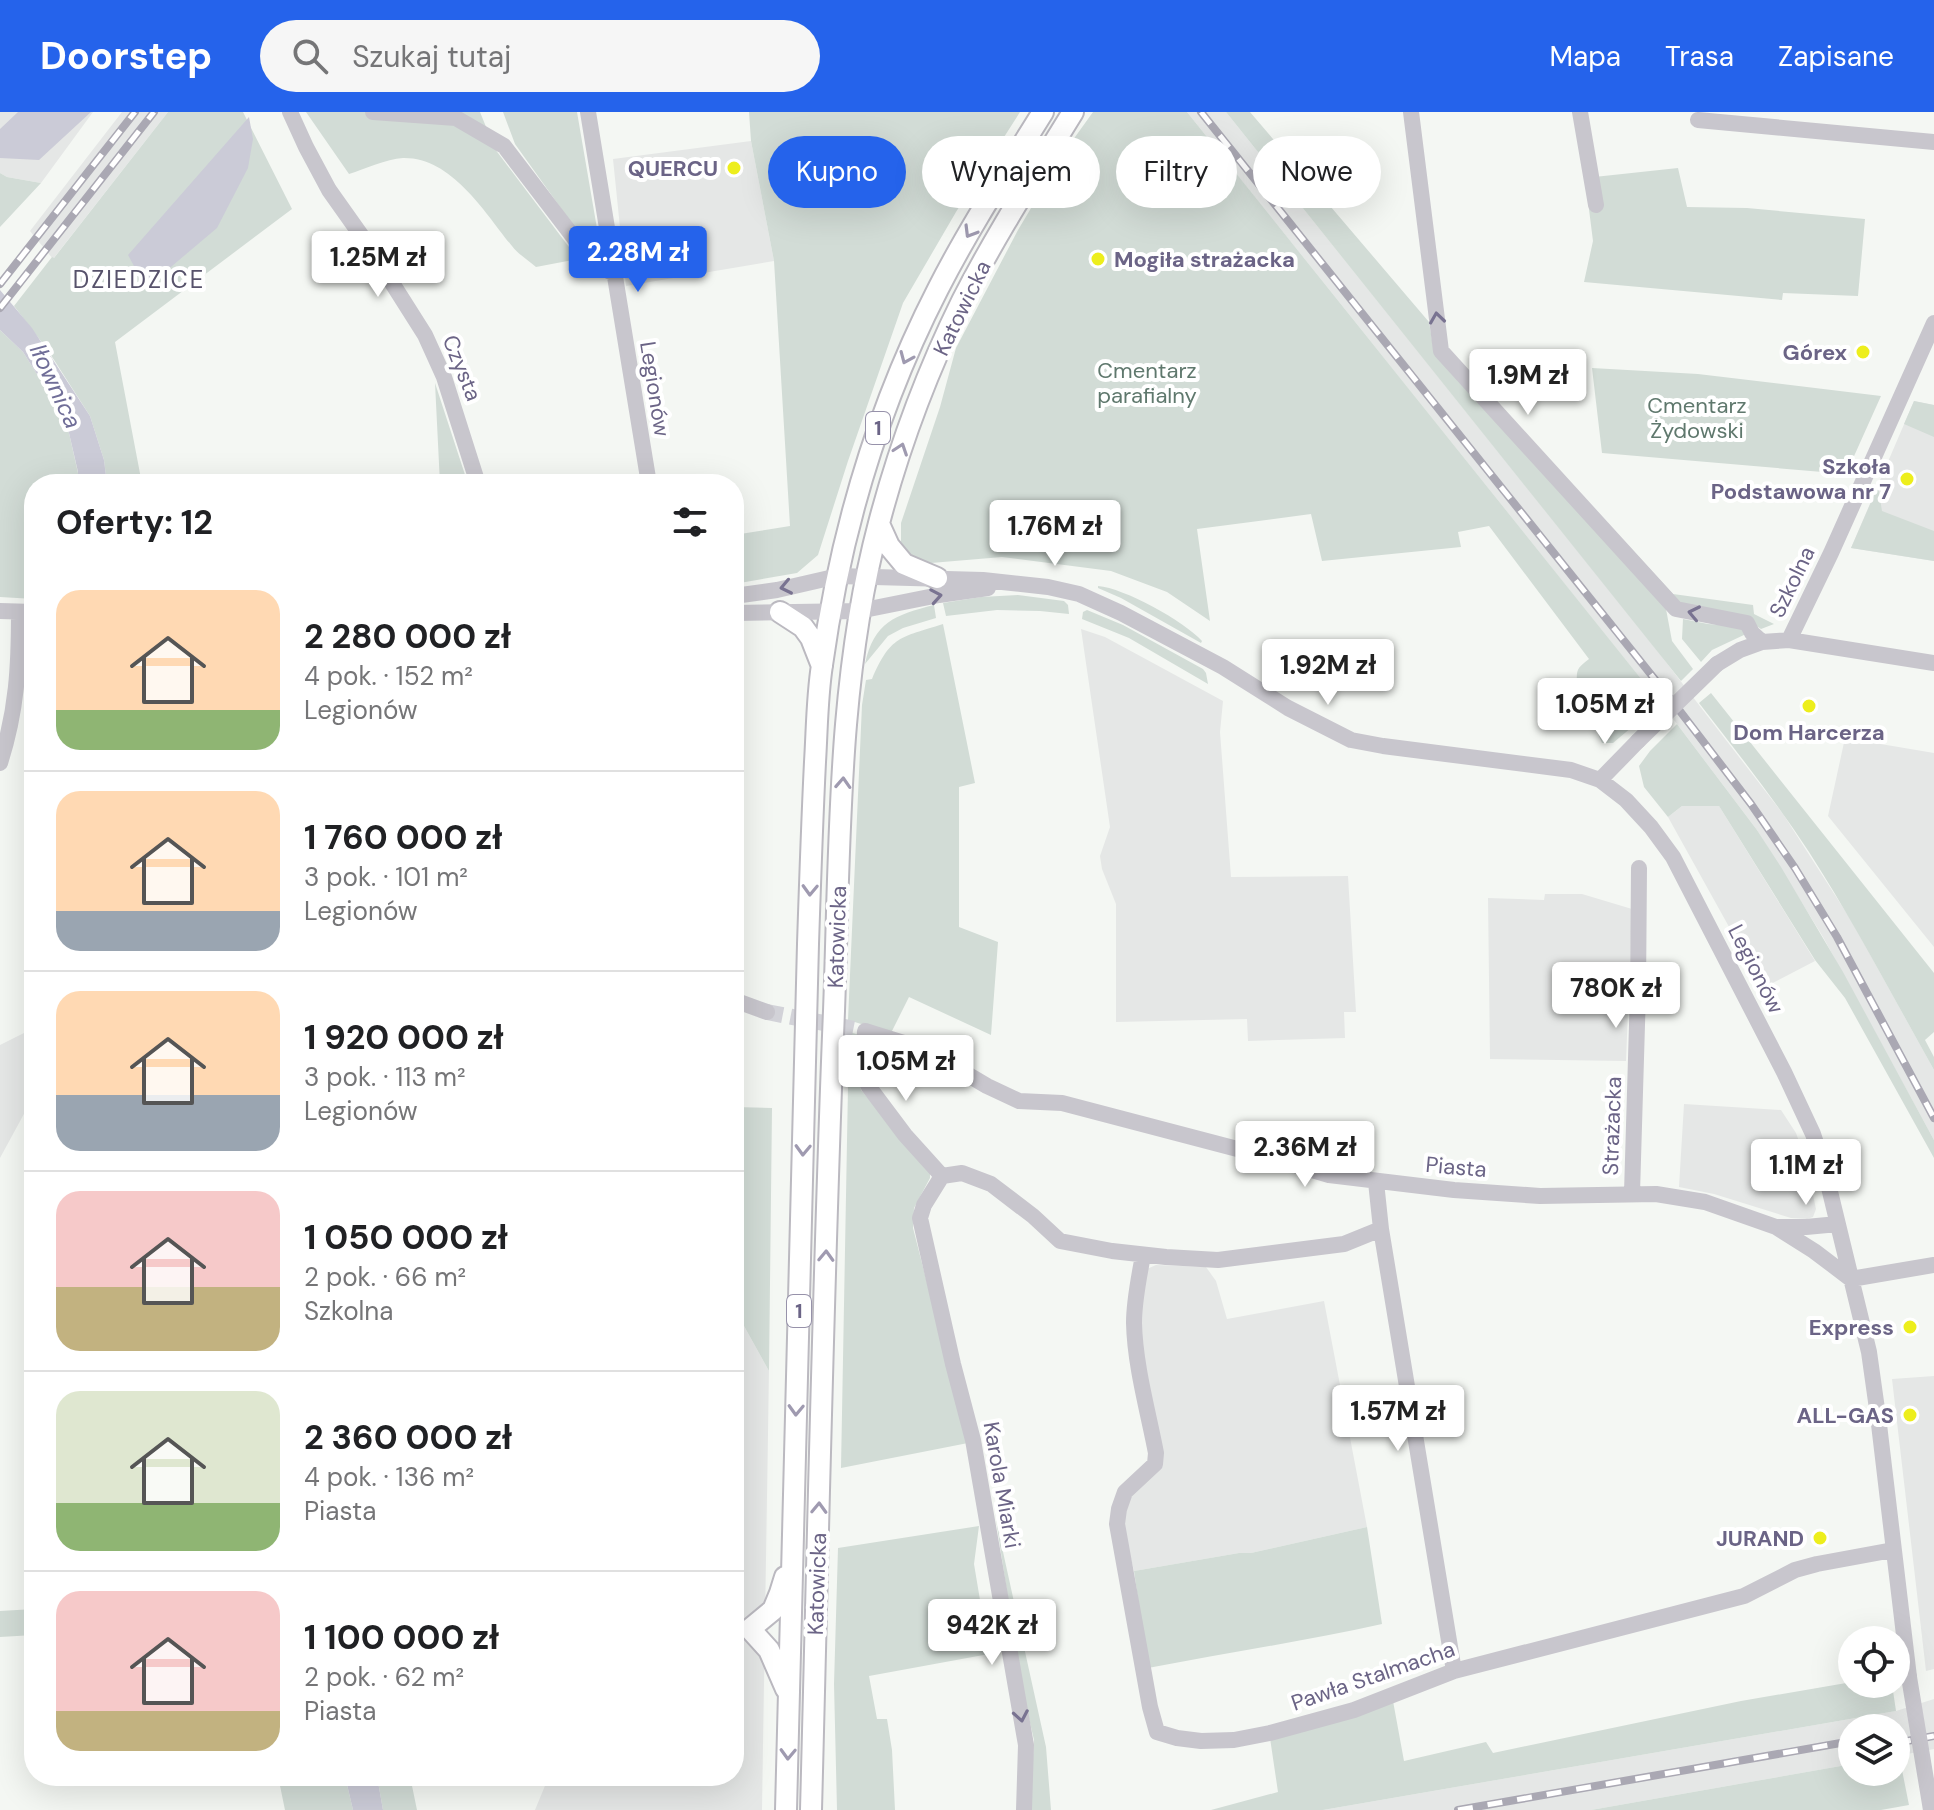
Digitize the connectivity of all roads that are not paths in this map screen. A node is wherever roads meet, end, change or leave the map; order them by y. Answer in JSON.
{"nodes":[{"id":1,"x":290,"y":112,"type":"edge"},
{"id":2,"x":373,"y":112,"type":"edge"},
{"id":3,"x":588,"y":112,"type":"edge"},
{"id":4,"x":1073,"y":112,"type":"edge"},
{"id":5,"x":1411,"y":112,"type":"edge"},
{"id":6,"x":1580,"y":112,"type":"edge"},
{"id":7,"x":1042,"y":115,"type":"edge"},
{"id":8,"x":1698,"y":120,"type":"dead end"},
{"id":9,"x":1934,"y":142,"type":"edge"},
{"id":10,"x":1596,"y":205,"type":"dead end"},
{"id":11,"x":615,"y":274,"type":"junction"},
{"id":12,"x":1934,"y":323,"type":"edge"},
{"id":13,"x":475,"y":474,"type":"edge"},
{"id":14,"x":647,"y":474,"type":"edge"},
{"id":15,"x":879,"y":524,"type":"junction"},
{"id":16,"x":838,"y":576,"type":"junction"},
{"id":17,"x":866,"y":576,"type":"junction"},
{"id":18,"x":937,"y":578,"type":"junction"},
{"id":19,"x":1025,"y":586,"type":"junction"},
{"id":20,"x":744,"y":595,"type":"edge"},
{"id":21,"x":0,"y":611,"type":"edge"},
{"id":22,"x":831,"y":611,"type":"junction"},
{"id":23,"x":859,"y":611,"type":"junction"},
{"id":24,"x":24,"y":612,"type":"edge"},
{"id":25,"x":780,"y":612,"type":"junction"},
{"id":26,"x":744,"y":613,"type":"edge"},
{"id":27,"x":24,"y":625,"type":"edge"},
{"id":28,"x":1789,"y":640,"type":"junction"},
{"id":29,"x":1762,"y":642,"type":"junction"},
{"id":30,"x":1934,"y":663,"type":"edge"},
{"id":31,"x":822,"y":666,"type":"junction"},
{"id":32,"x":0,"y":763,"type":"edge"},
{"id":33,"x":1600,"y":780,"type":"junction"},
{"id":34,"x":1639,"y":868,"type":"dead end"},
{"id":35,"x":744,"y":1004,"type":"edge"},
{"id":36,"x":767,"y":1012,"type":"tunnel mouth"},
{"id":37,"x":942,"y":1176,"type":"junction"},
{"id":38,"x":1376,"y":1182,"type":"junction"},
{"id":39,"x":1632,"y":1193,"type":"junction"},
{"id":40,"x":1838,"y":1224,"type":"junction"},
{"id":41,"x":1776,"y":1227,"type":"junction"},
{"id":42,"x":1381,"y":1229,"type":"junction"},
{"id":43,"x":1844,"y":1249,"type":"junction"},
{"id":44,"x":1814,"y":1251,"type":"junction"},
{"id":45,"x":1143,"y":1255,"type":"junction"},
{"id":46,"x":1934,"y":1265,"type":"edge"},
{"id":47,"x":1851,"y":1279,"type":"junction"},
{"id":48,"x":792,"y":1550,"type":"junction"},
{"id":49,"x":1893,"y":1550,"type":"junction"},
{"id":50,"x":1454,"y":1671,"type":"junction"},
{"id":51,"x":789,"y":1696,"type":"junction"},
{"id":52,"x":786,"y":1810,"type":"edge"},
{"id":53,"x":811,"y":1810,"type":"edge"},
{"id":54,"x":1024,"y":1810,"type":"edge"},
{"id":55,"x":1933,"y":1810,"type":"edge"}],
"edges":[{"from":1,"to":13,"type":"street","name":"Czysta"},
{"from":2,"to":11,"type":"street"},
{"from":3,"to":11,"type":"street","name":"Legionów"},
{"from":15,"to":4,"type":"main road","name":"Katowicka","number":"1","one_way":true},
{"from":29,"to":5,"type":"street","one_way":true},
{"from":6,"to":10,"type":"street"},
{"from":7,"to":16,"type":"main road","name":"Katowicka","number":"1","one_way":true},
{"from":8,"to":9,"type":"street"},
{"from":11,"to":14,"type":"street","name":"Legionów"},
{"from":12,"to":28,"type":"street","name":"Szkolna"},
{"from":15,"to":17,"type":"main road","name":"Katowicka","number":"1"},
{"from":15,"to":18,"type":"main road"},
{"from":16,"to":17,"type":"street","name":"Legionów"},
{"from":16,"to":20,"type":"street","name":"Legionów","one_way":true},
{"from":16,"to":22,"type":"main road","name":"Katowicka","number":"1"},
{"from":17,"to":18,"type":"street","name":"Legionów"},
{"from":17,"to":23,"type":"main road","name":"Katowicka","number":"1"},
{"from":18,"to":19,"type":"street","name":"Legionów"},
{"from":23,"to":19,"type":"street","name":"Legionów","one_way":true},
{"from":19,"to":33,"type":"street","name":"Legionów"},
{"from":21,"to":24,"type":"street"},
{"from":22,"to":23,"type":"street","name":"Legionów"},
{"from":22,"to":25,"type":"street","name":"Legionów"},
{"from":22,"to":31,"type":"main road","name":"Katowicka","number":"1"},
{"from":53,"to":23,"type":"main road","name":"Katowicka","number":"1","one_way":true},
{"from":25,"to":26,"type":"street","name":"Legionów"},
{"from":25,"to":31,"type":"main road"},
{"from":27,"to":32,"type":"street"},
{"from":28,"to":29,"type":"street","name":"Szkolna"},
{"from":28,"to":30,"type":"street"},
{"from":29,"to":33,"type":"street","name":"Szkolna","bridge":true},
{"from":31,"to":48,"type":"main road","name":"Katowicka","number":"1","one_way":true},
{"from":33,"to":40,"type":"street","name":"Legionów"},
{"from":34,"to":39,"type":"street","name":"Strażacka"},
{"from":35,"to":36,"type":"street"},
{"from":37,"to":38,"type":"street","name":"Piasta"},
{"from":37,"to":45,"type":"street"},
{"from":37,"to":54,"type":"street","name":"Karola Miarki","one_way":true},
{"from":38,"to":39,"type":"street","name":"Piasta"},
{"from":38,"to":42,"type":"street"},
{"from":39,"to":41,"type":"street","name":"Piasta"},
{"from":40,"to":41,"type":"street","name":"Piasta"},
{"from":40,"to":43,"type":"street","name":"Legionów"},
{"from":41,"to":44,"type":"street","name":"Piasta"},
{"from":42,"to":45,"type":"street"},
{"from":42,"to":50,"type":"street"},
{"from":43,"to":44,"type":"street"},
{"from":43,"to":47,"type":"street","name":"Legionów"},
{"from":44,"to":47,"type":"street","name":"Piasta"},
{"from":45,"to":50,"type":"street","name":"Pawła Stalmacha"},
{"from":46,"to":47,"type":"street"},
{"from":47,"to":49,"type":"street","name":"Legionów"},
{"from":48,"to":51,"type":"main road","name":"Katowicka","number":"1"},
{"from":48,"to":51,"type":"main road"},
{"from":49,"to":50,"type":"street","name":"Pawła Stalmacha"},
{"from":49,"to":55,"type":"street","name":"Legionów","bridge":true},
{"from":51,"to":52,"type":"main road","name":"Katowicka","number":"1","one_way":true}]}
